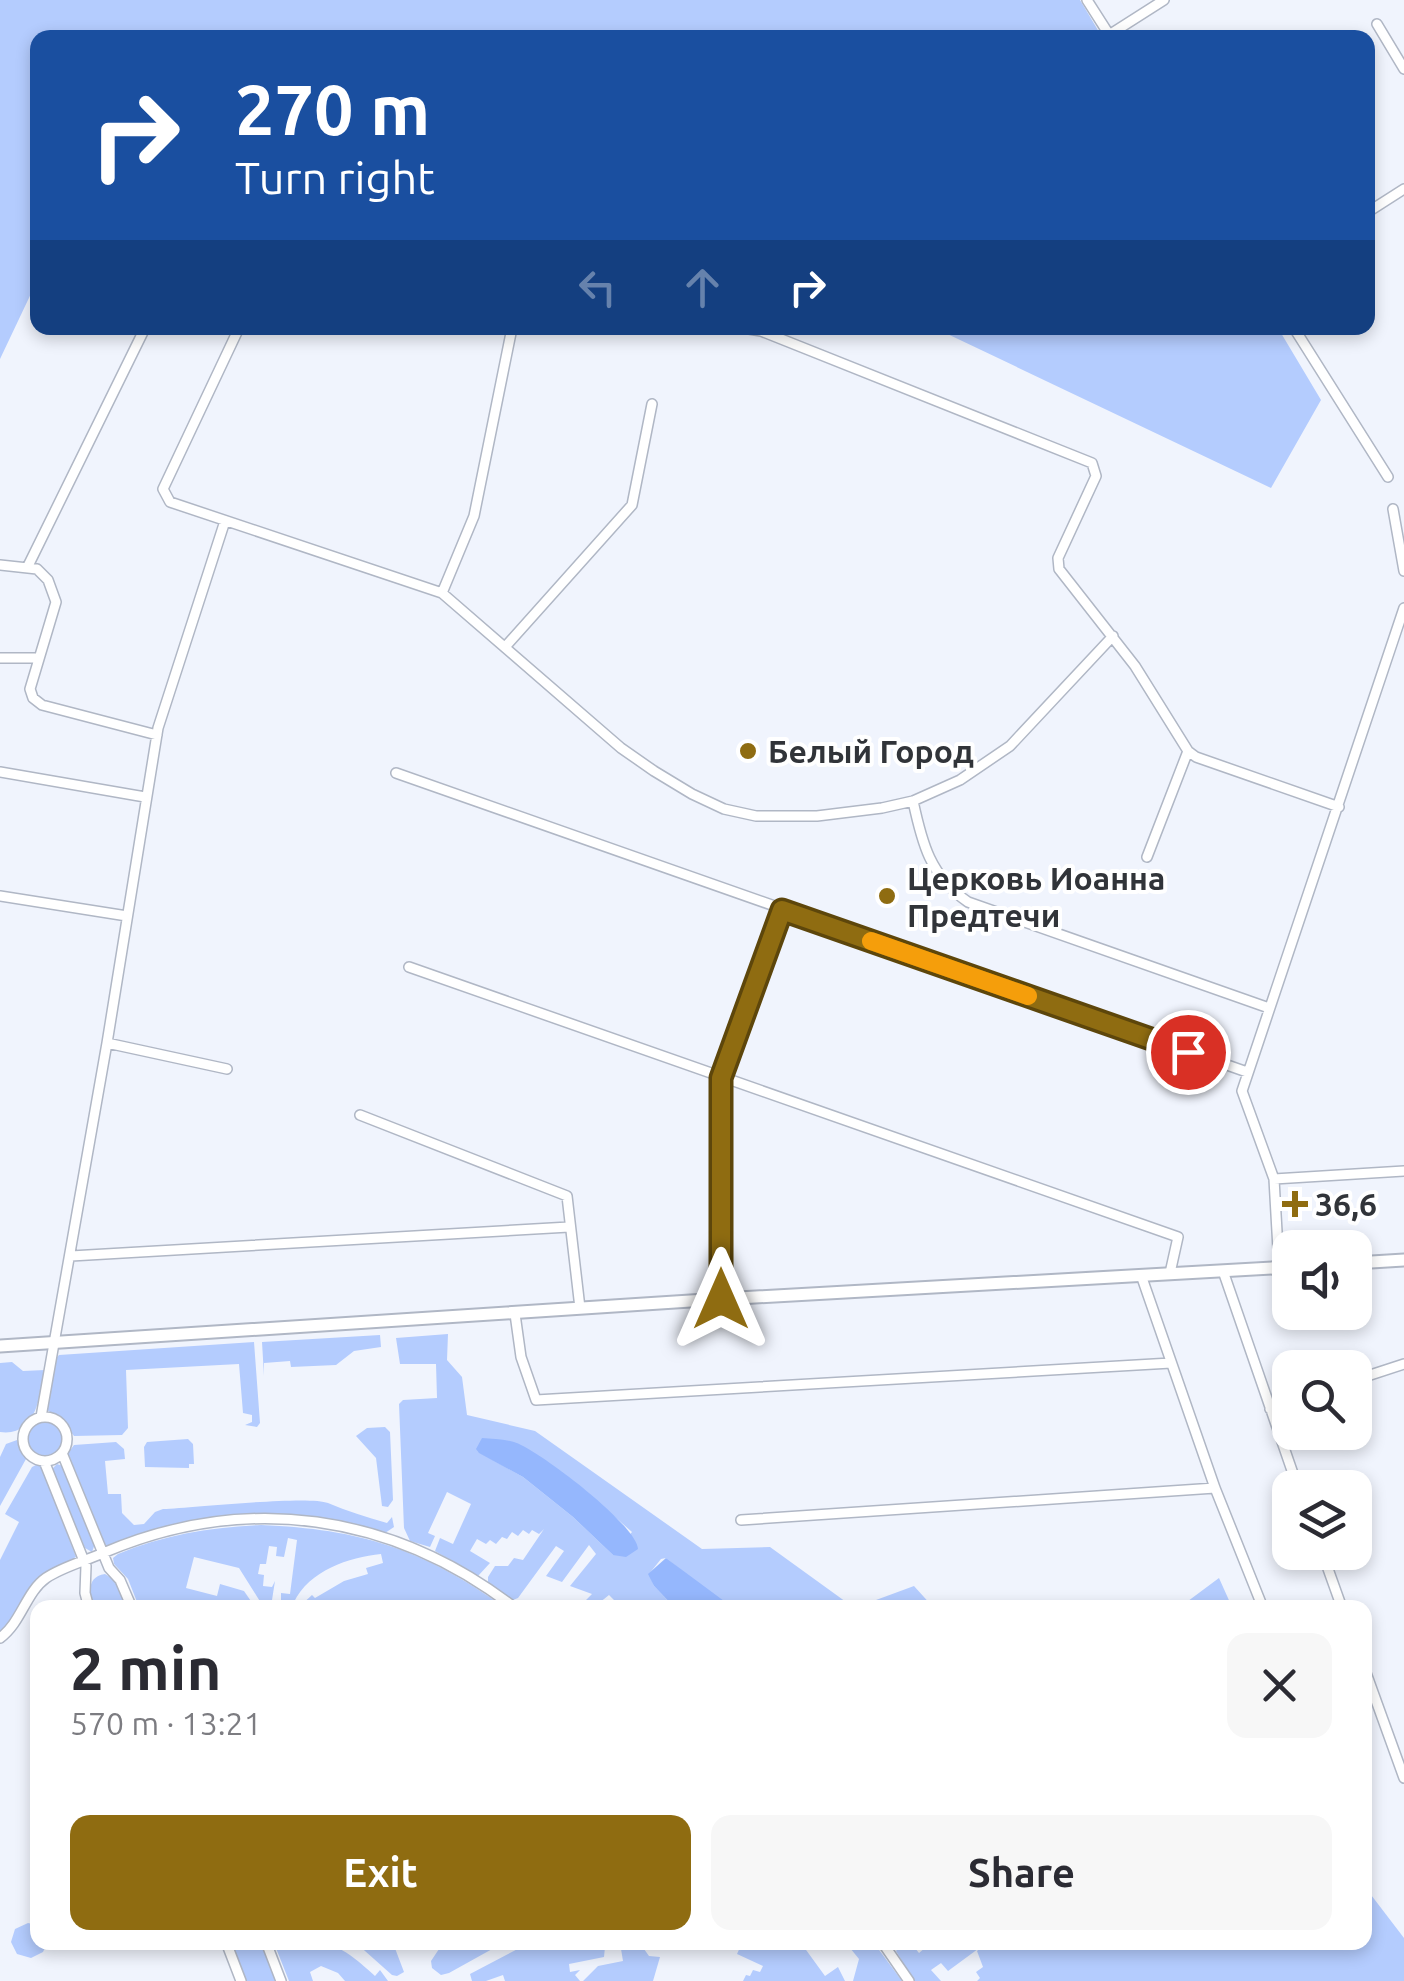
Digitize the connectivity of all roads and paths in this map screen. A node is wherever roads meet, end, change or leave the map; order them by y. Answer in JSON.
{"nodes":[{"id":1,"x":1088,"y":0,"type":"edge"},
{"id":2,"x":1164,"y":0,"type":"edge"},
{"id":3,"x":1376,"y":24,"type":"dead end"},
{"id":4,"x":1106,"y":30,"type":"edge"},
{"id":5,"x":1119,"y":30,"type":"edge"},
{"id":6,"x":1404,"y":69,"type":"edge"},
{"id":7,"x":1404,"y":188,"type":"edge"},
{"id":8,"x":1375,"y":207,"type":"edge"},
{"id":9,"x":141,"y":335,"type":"edge"},
{"id":10,"x":235,"y":335,"type":"edge"},
{"id":11,"x":511,"y":335,"type":"edge"},
{"id":12,"x":771,"y":335,"type":"edge"},
{"id":13,"x":1298,"y":335,"type":"edge"},
{"id":14,"x":652,"y":404,"type":"dead end"},
{"id":15,"x":1388,"y":476,"type":"dead end"},
{"id":16,"x":1393,"y":509,"type":"dead end"},
{"id":17,"x":225,"y":521,"type":"junction"},
{"id":18,"x":0,"y":565,"type":"edge"},
{"id":19,"x":28,"y":566,"type":"junction"},
{"id":20,"x":1404,"y":570,"type":"edge"},
{"id":21,"x":442,"y":593,"type":"junction"},
{"id":22,"x":1404,"y":608,"type":"edge"},
{"id":23,"x":1113,"y":636,"type":"junction"},
{"id":24,"x":504,"y":647,"type":"junction"},
{"id":25,"x":0,"y":658,"type":"edge"},
{"id":26,"x":38,"y":658,"type":"junction"},
{"id":27,"x":156,"y":735,"type":"junction"},
{"id":28,"x":1188,"y":751,"type":"junction"},
{"id":29,"x":0,"y":772,"type":"edge"},
{"id":30,"x":396,"y":773,"type":"dead end"},
{"id":31,"x":145,"y":797,"type":"junction"},
{"id":32,"x":913,"y":800,"type":"junction"},
{"id":33,"x":1339,"y":807,"type":"junction"},
{"id":34,"x":1147,"y":857,"type":"dead end"},
{"id":35,"x":0,"y":896,"type":"edge"},
{"id":36,"x":782,"y":910,"type":"junction"},
{"id":37,"x":127,"y":916,"type":"junction"},
{"id":38,"x":409,"y":967,"type":"dead end"},
{"id":39,"x":1269,"y":1008,"type":"junction"},
{"id":40,"x":108,"y":1043,"type":"junction"},
{"id":41,"x":227,"y":1070,"type":"dead end"},
{"id":42,"x":1247,"y":1072,"type":"junction"},
{"id":43,"x":721,"y":1078,"type":"junction"},
{"id":44,"x":360,"y":1115,"type":"dead end"},
{"id":45,"x":1404,"y":1170,"type":"edge"},
{"id":46,"x":1274,"y":1179,"type":"junction"},
{"id":47,"x":570,"y":1227,"type":"junction"},
{"id":48,"x":1280,"y":1230,"type":"edge"},
{"id":49,"x":71,"y":1256,"type":"junction"},
{"id":50,"x":1404,"y":1260,"type":"edge"},
{"id":51,"x":1372,"y":1262,"type":"edge"},
{"id":52,"x":1272,"y":1268,"type":"edge"},
{"id":53,"x":1223,"y":1271,"type":"junction"},
{"id":54,"x":1170,"y":1273,"type":"junction"},
{"id":55,"x":1141,"y":1276,"type":"junction"},
{"id":56,"x":721,"y":1299,"type":"junction"},
{"id":57,"x":580,"y":1308,"type":"junction"},
{"id":58,"x":515,"y":1314,"type":"junction"},
{"id":59,"x":52,"y":1342,"type":"junction"},
{"id":60,"x":0,"y":1346,"type":"edge"},
{"id":61,"x":1171,"y":1363,"type":"junction"},
{"id":62,"x":1404,"y":1364,"type":"edge"},
{"id":63,"x":1372,"y":1374,"type":"edge"},
{"id":64,"x":1270,"y":1410,"type":"joint"},
{"id":65,"x":41,"y":1418,"type":"junction"},
{"id":66,"x":62,"y":1453,"type":"junction"},
{"id":67,"x":44,"y":1461,"type":"junction"},
{"id":68,"x":1292,"y":1470,"type":"edge"},
{"id":69,"x":1215,"y":1488,"type":"junction"},
{"id":70,"x":741,"y":1520,"type":"dead end"},
{"id":71,"x":103,"y":1553,"type":"junction"},
{"id":72,"x":84,"y":1561,"type":"junction"},
{"id":73,"x":1328,"y":1570,"type":"edge"},
{"id":74,"x":86,"y":1600,"type":"edge"},
{"id":75,"x":129,"y":1600,"type":"edge"},
{"id":76,"x":504,"y":1600,"type":"edge"},
{"id":77,"x":1260,"y":1600,"type":"edge"},
{"id":78,"x":1339,"y":1600,"type":"edge"},
{"id":79,"x":0,"y":1638,"type":"edge"},
{"id":80,"x":1372,"y":1689,"type":"edge"},
{"id":81,"x":1404,"y":1778,"type":"edge"},
{"id":82,"x":229,"y":1950,"type":"edge"},
{"id":83,"x":269,"y":1950,"type":"edge"},
{"id":84,"x":888,"y":1950,"type":"edge"},
{"id":85,"x":241,"y":1981,"type":"edge"},
{"id":86,"x":281,"y":1981,"type":"edge"},
{"id":87,"x":909,"y":1981,"type":"edge"}],
"edges":[{"from":1,"to":4,"type":"street"},
{"from":2,"to":5,"type":"street"},
{"from":3,"to":6,"type":"street"},
{"from":7,"to":8,"type":"street"},
{"from":9,"to":19,"type":"street"},
{"from":10,"to":17,"type":"street"},
{"from":11,"to":21,"type":"street"},
{"from":12,"to":23,"type":"street"},
{"from":13,"to":15,"type":"street"},
{"from":14,"to":24,"type":"street"},
{"from":16,"to":20,"type":"street"},
{"from":17,"to":21,"type":"street"},
{"from":17,"to":27,"type":"street"},
{"from":18,"to":19,"type":"street"},
{"from":19,"to":26,"type":"street"},
{"from":21,"to":24,"type":"street"},
{"from":22,"to":33,"type":"street"},
{"from":23,"to":28,"type":"street"},
{"from":23,"to":32,"type":"street"},
{"from":24,"to":32,"type":"street"},
{"from":25,"to":26,"type":"street"},
{"from":26,"to":27,"type":"street"},
{"from":27,"to":31,"type":"street"},
{"from":28,"to":33,"type":"street"},
{"from":28,"to":34,"type":"street"},
{"from":29,"to":31,"type":"street"},
{"from":30,"to":36,"type":"street"},
{"from":31,"to":37,"type":"street"},
{"from":32,"to":39,"type":"street"},
{"from":33,"to":39,"type":"street"},
{"from":35,"to":37,"type":"street"},
{"from":36,"to":42,"type":"street"},
{"from":36,"to":43,"type":"street"},
{"from":37,"to":40,"type":"street"},
{"from":38,"to":43,"type":"street"},
{"from":39,"to":42,"type":"street"},
{"from":40,"to":41,"type":"street"},
{"from":40,"to":49,"type":"street"},
{"from":42,"to":46,"type":"street"},
{"from":43,"to":54,"type":"street"},
{"from":43,"to":56,"type":"street"},
{"from":44,"to":47,"type":"street"},
{"from":45,"to":46,"type":"street"},
{"from":46,"to":48,"type":"street"},
{"from":47,"to":49,"type":"street"},
{"from":47,"to":57,"type":"street"},
{"from":49,"to":59,"type":"street"},
{"from":50,"to":51,"type":"street"},
{"from":52,"to":53,"type":"street"},
{"from":53,"to":54,"type":"street"},
{"from":53,"to":64,"type":"street"},
{"from":54,"to":55,"type":"street"},
{"from":55,"to":56,"type":"street"},
{"from":55,"to":61,"type":"street"},
{"from":56,"to":57,"type":"street"},
{"from":57,"to":58,"type":"street"},
{"from":58,"to":59,"type":"street"},
{"from":58,"to":61,"type":"street"},
{"from":59,"to":60,"type":"street"},
{"from":59,"to":65,"type":"street"},
{"from":61,"to":69,"type":"street"},
{"from":62,"to":63,"type":"street"},
{"from":64,"to":68,"type":"street"},
{"from":65,"to":66,"type":"street"},
{"from":65,"to":67,"type":"street"},
{"from":66,"to":67,"type":"street"},
{"from":66,"to":71,"type":"street"},
{"from":67,"to":72,"type":"street"},
{"from":69,"to":70,"type":"street"},
{"from":69,"to":77,"type":"street"},
{"from":71,"to":72,"type":"street"},
{"from":71,"to":75,"type":"street"},
{"from":71,"to":76,"type":"street"},
{"from":72,"to":74,"type":"street"},
{"from":72,"to":79,"type":"street"},
{"from":73,"to":78,"type":"street"},
{"from":80,"to":81,"type":"street"},
{"from":82,"to":85,"type":"street"},
{"from":83,"to":86,"type":"street"},
{"from":84,"to":87,"type":"street"}]}
